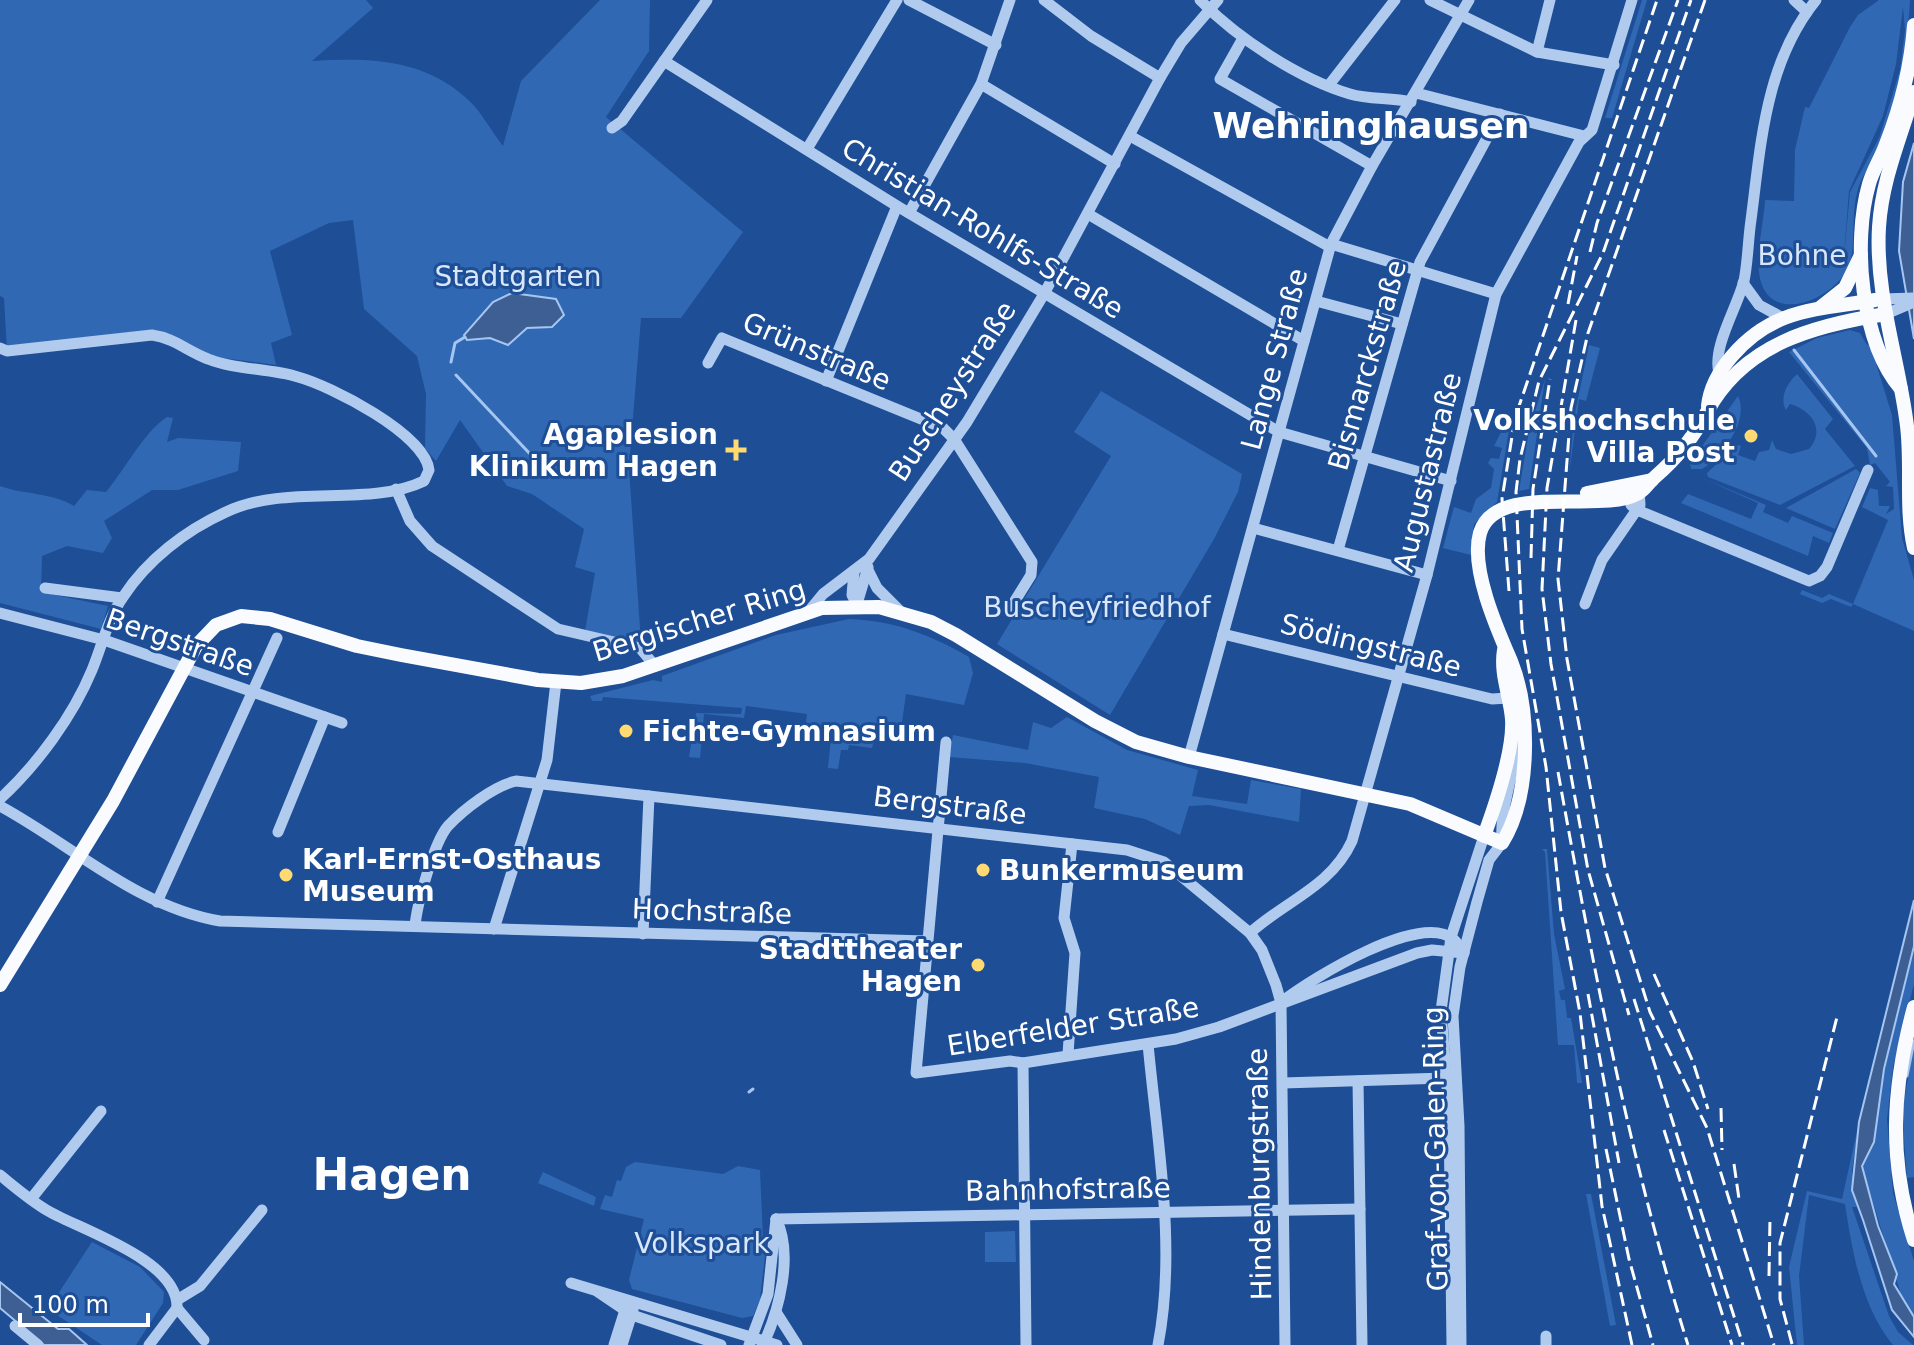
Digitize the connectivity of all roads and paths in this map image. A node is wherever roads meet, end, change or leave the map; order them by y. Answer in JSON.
{"nodes":[{"id":1,"x":707,"y":0,"type":"edge"},
{"id":2,"x":897,"y":0,"type":"edge"},
{"id":3,"x":909,"y":0,"type":"edge"},
{"id":4,"x":1010,"y":0,"type":"edge"},
{"id":5,"x":1044,"y":0,"type":"edge"},
{"id":6,"x":1395,"y":0,"type":"edge"},
{"id":7,"x":1430,"y":0,"type":"edge"},
{"id":8,"x":1469,"y":0,"type":"edge"},
{"id":9,"x":1550,"y":0,"type":"edge"},
{"id":10,"x":1632,"y":0,"type":"edge"},
{"id":11,"x":1794,"y":0,"type":"edge"},
{"id":12,"x":1816,"y":0,"type":"edge"},
{"id":13,"x":1209,"y":3,"type":"edge"},
{"id":14,"x":1807,"y":12,"type":"junction"},
{"id":15,"x":1461,"y":16,"type":"junction"},
{"id":16,"x":1914,"y":25,"type":"edge"},
{"id":17,"x":1242,"y":40,"type":"junction"},
{"id":18,"x":996,"y":45,"type":"junction"},
{"id":19,"x":1537,"y":52,"type":"junction"},
{"id":20,"x":664,"y":61,"type":"junction"},
{"id":21,"x":1614,"y":65,"type":"junction"},
{"id":22,"x":1160,"y":78,"type":"junction"},
{"id":23,"x":981,"y":84,"type":"junction"},
{"id":24,"x":1329,"y":85,"type":"junction"},
{"id":25,"x":1914,"y":92,"type":"edge"},
{"id":26,"x":1414,"y":98,"type":"junction"},
{"id":27,"x":1500,"y":114,"type":"junction"},
{"id":28,"x":612,"y":128,"type":"dead end"},
{"id":29,"x":1130,"y":136,"type":"junction"},
{"id":30,"x":1584,"y":136,"type":"junction"},
{"id":31,"x":807,"y":149,"type":"junction"},
{"id":32,"x":1115,"y":164,"type":"junction"},
{"id":33,"x":1372,"y":166,"type":"junction"},
{"id":34,"x":897,"y":206,"type":"junction"},
{"id":35,"x":909,"y":213,"type":"junction"},
{"id":36,"x":1088,"y":214,"type":"junction"},
{"id":37,"x":1334,"y":246,"type":"junction"},
{"id":38,"x":1862,"y":255,"type":"junction"},
{"id":39,"x":1418,"y":269,"type":"junction"},
{"id":40,"x":1743,"y":283,"type":"junction"},
{"id":41,"x":1044,"y":294,"type":"junction"},
{"id":42,"x":1496,"y":294,"type":"junction"},
{"id":43,"x":1883,"y":299,"type":"junction"},
{"id":44,"x":1316,"y":301,"type":"junction"},
{"id":45,"x":1909,"y":301,"type":"edge"},
{"id":46,"x":1821,"y":307,"type":"junction"},
{"id":47,"x":1868,"y":309,"type":"junction"},
{"id":48,"x":1886,"y":314,"type":"junction"},
{"id":49,"x":1783,"y":318,"type":"junction"},
{"id":50,"x":1402,"y":324,"type":"junction"},
{"id":51,"x":1304,"y":341,"type":"junction"},
{"id":52,"x":0,"y":348,"type":"edge"},
{"id":53,"x":708,"y":363,"type":"dead end"},
{"id":54,"x":1719,"y":373,"type":"junction"},
{"id":55,"x":826,"y":381,"type":"junction"},
{"id":56,"x":1901,"y":389,"type":"junction"},
{"id":57,"x":1708,"y":409,"type":"junction"},
{"id":58,"x":1279,"y":432,"type":"junction"},
{"id":59,"x":954,"y":439,"type":"junction"},
{"id":60,"x":1366,"y":454,"type":"junction"},
{"id":61,"x":1868,"y":470,"type":"dead end"},
{"id":62,"x":1451,"y":481,"type":"junction"},
{"id":63,"x":396,"y":489,"type":"junction"},
{"id":64,"x":1636,"y":495,"type":"junction"},
{"id":65,"x":1253,"y":528,"type":"junction"},
{"id":66,"x":1913,"y":543,"type":"edge"},
{"id":67,"x":1338,"y":550,"type":"junction"},
{"id":68,"x":869,"y":564,"type":"junction"},
{"id":69,"x":854,"y":572,"type":"junction"},
{"id":70,"x":1427,"y":575,"type":"junction"},
{"id":71,"x":45,"y":588,"type":"dead end"},
{"id":72,"x":122,"y":598,"type":"junction"},
{"id":73,"x":857,"y":604,"type":"junction"},
{"id":74,"x":1585,"y":604,"type":"dead end"},
{"id":75,"x":809,"y":611,"type":"junction"},
{"id":76,"x":900,"y":611,"type":"junction"},
{"id":77,"x":1008,"y":612,"type":"dead end"},
{"id":78,"x":0,"y":613,"type":"edge"},
{"id":79,"x":1223,"y":634,"type":"junction"},
{"id":80,"x":277,"y":638,"type":"dead end"},
{"id":81,"x":104,"y":640,"type":"junction"},
{"id":82,"x":1504,"y":650,"type":"junction"},
{"id":83,"x":655,"y":666,"type":"junction"},
{"id":84,"x":184,"y":668,"type":"junction"},
{"id":85,"x":1400,"y":675,"type":"junction"},
{"id":86,"x":556,"y":682,"type":"junction"},
{"id":87,"x":253,"y":692,"type":"junction"},
{"id":88,"x":1508,"y":698,"type":"junction"},
{"id":89,"x":325,"y":717,"type":"junction"},
{"id":90,"x":342,"y":723,"type":"dead end"},
{"id":91,"x":1512,"y":723,"type":"junction"},
{"id":92,"x":946,"y":742,"type":"dead end"},
{"id":93,"x":1189,"y":757,"type":"junction"},
{"id":94,"x":541,"y":781,"type":"junction"},
{"id":95,"x":1366,"y":795,"type":"junction"},
{"id":96,"x":649,"y":796,"type":"junction"},
{"id":97,"x":0,"y":799,"type":"edge"},
{"id":98,"x":0,"y":806,"type":"edge"},
{"id":99,"x":936,"y":828,"type":"junction"},
{"id":100,"x":278,"y":832,"type":"dead end"},
{"id":101,"x":1484,"y":836,"type":"junction"},
{"id":102,"x":1502,"y":843,"type":"junction"},
{"id":103,"x":1072,"y":844,"type":"junction"},
{"id":104,"x":81,"y":856,"type":"junction"},
{"id":105,"x":1489,"y":860,"type":"junction"},
{"id":106,"x":157,"y":902,"type":"junction"},
{"id":107,"x":415,"y":926,"type":"junction"},
{"id":108,"x":494,"y":929,"type":"junction"},
{"id":109,"x":1250,"y":933,"type":"junction"},
{"id":110,"x":643,"y":934,"type":"junction"},
{"id":111,"x":1451,"y":937,"type":"junction"},
{"id":112,"x":926,"y":941,"type":"junction"},
{"id":113,"x":1448,"y":953,"type":"junction"},
{"id":114,"x":1464,"y":953,"type":"junction"},
{"id":115,"x":1335,"y":966,"type":"junction"},
{"id":116,"x":1342,"y":983,"type":"junction"},
{"id":117,"x":0,"y":985,"type":"edge"},
{"id":118,"x":1281,"y":1003,"type":"junction"},
{"id":119,"x":1914,"y":1007,"type":"edge"},
{"id":120,"x":1148,"y":1044,"type":"junction"},
{"id":121,"x":1068,"y":1054,"type":"junction"},
{"id":122,"x":1023,"y":1063,"type":"junction"},
{"id":123,"x":1445,"y":1078,"type":"junction"},
{"id":124,"x":1358,"y":1081,"type":"junction"},
{"id":125,"x":1283,"y":1083,"type":"junction"},
{"id":126,"x":101,"y":1111,"type":"dead end"},
{"id":127,"x":0,"y":1175,"type":"edge"},
{"id":128,"x":31,"y":1199,"type":"junction"},
{"id":129,"x":1284,"y":1209,"type":"junction"},
{"id":130,"x":1360,"y":1209,"type":"junction"},
{"id":131,"x":262,"y":1210,"type":"dead end"},
{"id":132,"x":1163,"y":1211,"type":"junction"},
{"id":133,"x":1023,"y":1214,"type":"junction"},
{"id":134,"x":776,"y":1219,"type":"junction"},
{"id":135,"x":1914,"y":1240,"type":"edge"},
{"id":136,"x":571,"y":1283,"type":"dead end"},
{"id":137,"x":177,"y":1304,"type":"junction"},
{"id":138,"x":630,"y":1309,"type":"junction"},
{"id":139,"x":776,"y":1311,"type":"junction"},
{"id":140,"x":15,"y":1326,"type":"dead end"},
{"id":141,"x":750,"y":1340,"type":"edge"},
{"id":142,"x":207,"y":1343,"type":"edge"},
{"id":143,"x":768,"y":1343,"type":"edge"},
{"id":144,"x":38,"y":1345,"type":"edge"},
{"id":145,"x":149,"y":1345,"type":"edge"},
{"id":146,"x":614,"y":1345,"type":"edge"},
{"id":147,"x":622,"y":1345,"type":"edge"},
{"id":148,"x":721,"y":1345,"type":"edge"},
{"id":149,"x":797,"y":1345,"type":"edge"},
{"id":150,"x":1026,"y":1345,"type":"edge"},
{"id":151,"x":1158,"y":1345,"type":"edge"},
{"id":152,"x":1285,"y":1345,"type":"edge"},
{"id":153,"x":1362,"y":1345,"type":"edge"},
{"id":154,"x":1452,"y":1345,"type":"edge"},
{"id":155,"x":1461,"y":1345,"type":"edge"}],
"edges":[{"from":1,"to":20,"type":"street"},
{"from":2,"to":31,"type":"street"},
{"from":3,"to":18,"type":"street"},
{"from":4,"to":18,"type":"street"},
{"from":5,"to":22,"type":"street"},
{"from":6,"to":24,"type":"street"},
{"from":7,"to":15,"type":"street"},
{"from":8,"to":15,"type":"street","name":"Lange Straße"},
{"from":9,"to":19,"type":"street"},
{"from":10,"to":21,"type":"street","name":"Augustastraße"},
{"from":11,"to":14,"type":"street"},
{"from":12,"to":14,"type":"street"},
{"from":13,"to":17,"type":"street"},
{"from":13,"to":22,"type":"street","name":"Buscheystraße"},
{"from":14,"to":40,"type":"street"},
{"from":15,"to":19,"type":"street"},
{"from":15,"to":26,"type":"street","name":"Lange Straße"},
{"from":16,"to":38,"type":"main road"},
{"from":17,"to":24,"type":"street"},
{"from":17,"to":33,"type":"street"},
{"from":18,"to":23,"type":"street"},
{"from":19,"to":21,"type":"street"},
{"from":20,"to":28,"type":"street"},
{"from":20,"to":31,"type":"street","name":"Christian-Rohlfs-Straße"},
{"from":21,"to":30,"type":"street","name":"Augustastraße"},
{"from":22,"to":29,"type":"street","name":"Buscheystraße"},
{"from":23,"to":32,"type":"street"},
{"from":23,"to":35,"type":"street"},
{"from":24,"to":26,"type":"street"},
{"from":25,"to":43,"type":"main road"},
{"from":26,"to":27,"type":"street"},
{"from":26,"to":33,"type":"street","name":"Lange Straße"},
{"from":27,"to":30,"type":"street"},
{"from":27,"to":39,"type":"street","name":"Bismarckstraße"},
{"from":29,"to":32,"type":"street","name":"Buscheystraße"},
{"from":29,"to":37,"type":"street"},
{"from":30,"to":42,"type":"street","name":"Augustastraße"},
{"from":31,"to":34,"type":"street","name":"Christian-Rohlfs-Straße"},
{"from":32,"to":36,"type":"street","name":"Buscheystraße"},
{"from":33,"to":37,"type":"street","name":"Lange Straße"},
{"from":34,"to":35,"type":"street","name":"Christian-Rohlfs-Straße"},
{"from":34,"to":55,"type":"street"},
{"from":35,"to":41,"type":"street","name":"Christian-Rohlfs-Straße"},
{"from":36,"to":41,"type":"street","name":"Buscheystraße"},
{"from":36,"to":51,"type":"street"},
{"from":37,"to":39,"type":"street"},
{"from":37,"to":44,"type":"street","name":"Lange Straße"},
{"from":38,"to":46,"type":"main road"},
{"from":38,"to":47,"type":"main road"},
{"from":39,"to":42,"type":"street"},
{"from":39,"to":50,"type":"street","name":"Bismarckstraße"},
{"from":40,"to":49,"type":"street"},
{"from":40,"to":54,"type":"street"},
{"from":41,"to":58,"type":"street","name":"Christian-Rohlfs-Straße"},
{"from":41,"to":59,"type":"street","name":"Buscheystraße"},
{"from":42,"to":62,"type":"street","name":"Augustastraße"},
{"from":43,"to":45,"type":"street"},
{"from":43,"to":47,"type":"main road"},
{"from":43,"to":48,"type":"main road"},
{"from":44,"to":50,"type":"street"},
{"from":44,"to":51,"type":"street","name":"Lange Straße"},
{"from":45,"to":48,"type":"street"},
{"from":46,"to":47,"type":"main road"},
{"from":46,"to":49,"type":"main road"},
{"from":47,"to":48,"type":"main road"},
{"from":47,"to":56,"type":"main road"},
{"from":47,"to":57,"type":"main road"},
{"from":48,"to":56,"type":"main road"},
{"from":49,"to":54,"type":"main road"},
{"from":50,"to":60,"type":"street","name":"Bismarckstraße"},
{"from":51,"to":58,"type":"street","name":"Lange Straße"},
{"from":52,"to":63,"type":"street"},
{"from":53,"to":55,"type":"street","name":"Grünstraße"},
{"from":54,"to":57,"type":"main road"},
{"from":55,"to":59,"type":"street","name":"Grünstraße"},
{"from":56,"to":66,"type":"main road"},
{"from":57,"to":64,"type":"main road"},
{"from":58,"to":60,"type":"street","name":"Christian-Rohlfs-Straße"},
{"from":58,"to":65,"type":"street","name":"Lange Straße"},
{"from":59,"to":68,"type":"street","name":"Buscheystraße"},
{"from":59,"to":77,"type":"street","name":"Grünstraße"},
{"from":60,"to":62,"type":"street","name":"Christian-Rohlfs-Straße"},
{"from":60,"to":67,"type":"street","name":"Bismarckstraße"},
{"from":61,"to":64,"type":"street"},
{"from":62,"to":70,"type":"street","name":"Augustastraße"},
{"from":63,"to":72,"type":"street"},
{"from":63,"to":83,"type":"street"},
{"from":64,"to":74,"type":"street"},
{"from":64,"to":82,"type":"main road"},
{"from":65,"to":67,"type":"street"},
{"from":65,"to":79,"type":"street","name":"Lange Straße"},
{"from":67,"to":70,"type":"street"},
{"from":68,"to":69,"type":"street","name":"Buscheystraße"},
{"from":68,"to":73,"type":"street","name":"Buscheystraße"},
{"from":68,"to":76,"type":"street"},
{"from":69,"to":73,"type":"street"},
{"from":69,"to":75,"type":"street","name":"Buscheystraße"},
{"from":70,"to":85,"type":"street","name":"Augustastraße"},
{"from":71,"to":72,"type":"street"},
{"from":72,"to":81,"type":"street"},
{"from":73,"to":75,"type":"main road","name":"Bergischer Ring"},
{"from":73,"to":76,"type":"main road","name":"Bergischer Ring"},
{"from":75,"to":83,"type":"main road","name":"Bergischer Ring"},
{"from":76,"to":93,"type":"main road","name":"Bergischer Ring"},
{"from":78,"to":81,"type":"street","name":"Bergstraße"},
{"from":79,"to":85,"type":"street","name":"Södingstraße"},
{"from":79,"to":93,"type":"street","name":"Lange Straße"},
{"from":80,"to":87,"type":"street"},
{"from":81,"to":84,"type":"street","name":"Bergstraße"},
{"from":81,"to":97,"type":"street"},
{"from":82,"to":88,"type":"main road"},
{"from":82,"to":102,"type":"main road"},
{"from":83,"to":86,"type":"main road","name":"Bergischer Ring"},
{"from":84,"to":86,"type":"main road","name":"Bergischer Ring"},
{"from":84,"to":87,"type":"street","name":"Bergstraße"},
{"from":84,"to":104,"type":"main road","name":"Bergischer Ring"},
{"from":85,"to":88,"type":"street","name":"Södingstraße"},
{"from":85,"to":95,"type":"street","name":"Augustastraße"},
{"from":86,"to":94,"type":"street"},
{"from":87,"to":89,"type":"street","name":"Bergstraße"},
{"from":87,"to":106,"type":"street"},
{"from":88,"to":91,"type":"main road"},
{"from":89,"to":90,"type":"street","name":"Bergstraße"},
{"from":89,"to":100,"type":"street"},
{"from":91,"to":101,"type":"main road"},
{"from":91,"to":102,"type":"street"},
{"from":92,"to":99,"type":"street"},
{"from":93,"to":95,"type":"main road","name":"Bergischer Ring"},
{"from":94,"to":96,"type":"street","name":"Bergstraße"},
{"from":94,"to":107,"type":"street","name":"Bergstraße"},
{"from":94,"to":108,"type":"street"},
{"from":95,"to":101,"type":"main road","name":"Bergischer Ring"},
{"from":95,"to":109,"type":"street","name":"Augustastraße"},
{"from":96,"to":99,"type":"street","name":"Bergstraße"},
{"from":96,"to":110,"type":"street"},
{"from":98,"to":104,"type":"street","name":"Hochstraße"},
{"from":99,"to":103,"type":"street","name":"Bergstraße"},
{"from":99,"to":112,"type":"street"},
{"from":101,"to":102,"type":"main road","name":"Bergischer Ring"},
{"from":101,"to":105,"type":"street"},
{"from":101,"to":111,"type":"street"},
{"from":102,"to":105,"type":"street"},
{"from":103,"to":109,"type":"street","name":"Bergstraße"},
{"from":103,"to":121,"type":"street"},
{"from":104,"to":106,"type":"street","name":"Hochstraße"},
{"from":104,"to":117,"type":"main road","name":"Bergischer Ring"},
{"from":105,"to":114,"type":"street"},
{"from":106,"to":107,"type":"street","name":"Hochstraße"},
{"from":107,"to":108,"type":"street","name":"Hochstraße"},
{"from":108,"to":110,"type":"street","name":"Hochstraße"},
{"from":109,"to":118,"type":"street","name":"Bergstraße"},
{"from":110,"to":112,"type":"street","name":"Hochstraße"},
{"from":111,"to":113,"type":"street"},
{"from":111,"to":114,"type":"street"},
{"from":111,"to":115,"type":"street","name":"Elberfelder Straße"},
{"from":112,"to":122,"type":"street","name":"Elberfelder Straße"},
{"from":113,"to":114,"type":"street","name":"Elberfelder Straße"},
{"from":113,"to":116,"type":"street","name":"Elberfelder Straße"},
{"from":113,"to":123,"type":"street","name":"Graf-von-Galen-Ring"},
{"from":114,"to":155,"type":"street","name":"Graf-von-Galen-Ring"},
{"from":115,"to":116,"type":"street"},
{"from":115,"to":118,"type":"street","name":"Elberfelder Straße"},
{"from":116,"to":118,"type":"street","name":"Elberfelder Straße"},
{"from":118,"to":120,"type":"street","name":"Elberfelder Straße"},
{"from":118,"to":125,"type":"street","name":"Hindenburgstraße"},
{"from":119,"to":135,"type":"main road"},
{"from":120,"to":121,"type":"street","name":"Elberfelder Straße"},
{"from":120,"to":132,"type":"street"},
{"from":121,"to":122,"type":"street","name":"Elberfelder Straße"},
{"from":122,"to":133,"type":"street"},
{"from":123,"to":124,"type":"street"},
{"from":123,"to":154,"type":"street","name":"Graf-von-Galen-Ring"},
{"from":124,"to":125,"type":"street"},
{"from":124,"to":130,"type":"street"},
{"from":125,"to":129,"type":"street","name":"Hindenburgstraße"},
{"from":126,"to":128,"type":"street"},
{"from":127,"to":128,"type":"street"},
{"from":128,"to":137,"type":"street"},
{"from":129,"to":130,"type":"street","name":"Bahnhofstraße"},
{"from":129,"to":132,"type":"street","name":"Bahnhofstraße"},
{"from":129,"to":152,"type":"street","name":"Hindenburgstraße"},
{"from":130,"to":153,"type":"street"},
{"from":131,"to":137,"type":"street"},
{"from":132,"to":133,"type":"street","name":"Bahnhofstraße"},
{"from":132,"to":151,"type":"street"},
{"from":133,"to":134,"type":"street","name":"Bahnhofstraße"},
{"from":133,"to":150,"type":"street"},
{"from":134,"to":139,"type":"street"},
{"from":134,"to":141,"type":"street"},
{"from":136,"to":138,"type":"street"},
{"from":137,"to":142,"type":"street"},
{"from":137,"to":145,"type":"street"},
{"from":138,"to":141,"type":"street"},
{"from":138,"to":146,"type":"street"},
{"from":138,"to":147,"type":"street"},
{"from":138,"to":148,"type":"street"},
{"from":139,"to":143,"type":"street"},
{"from":139,"to":149,"type":"street"},
{"from":140,"to":144,"type":"street"},
{"from":141,"to":143,"type":"street"}]}
